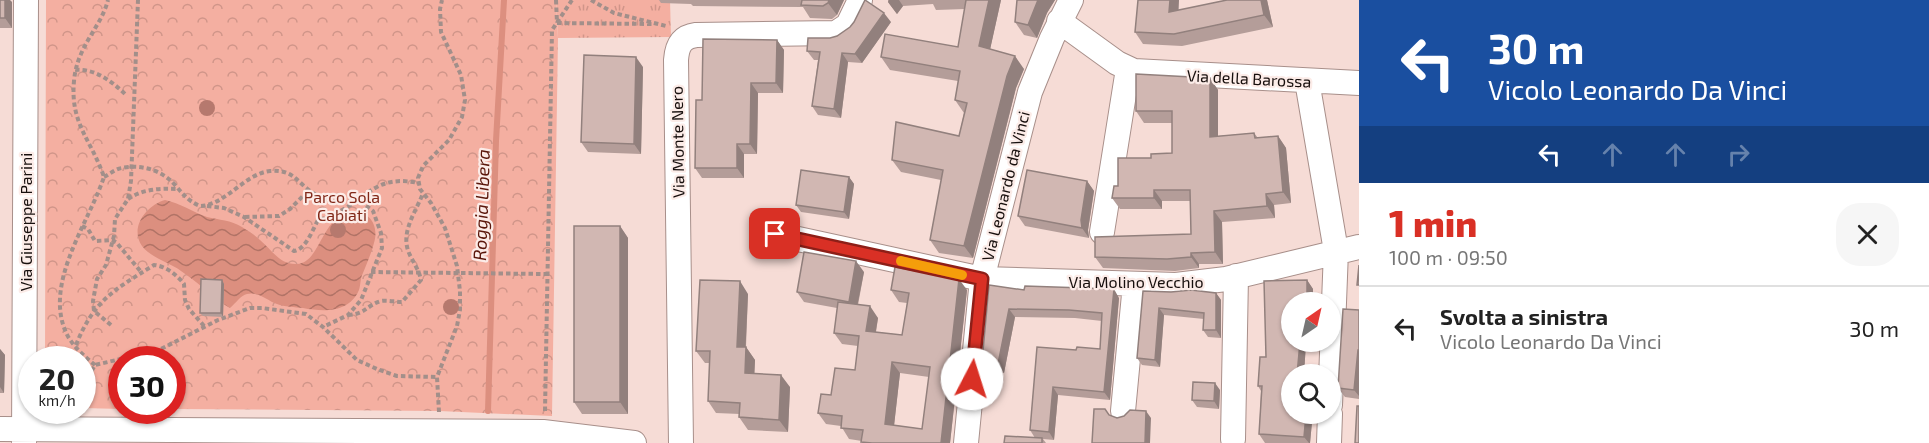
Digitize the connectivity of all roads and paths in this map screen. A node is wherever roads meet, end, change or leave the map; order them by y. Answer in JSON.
{"nodes":[{"id":1,"x":26,"y":0,"type":"edge"},
{"id":2,"x":108,"y":0,"type":"edge"},
{"id":3,"x":138,"y":0,"type":"edge"},
{"id":4,"x":442,"y":0,"type":"edge"},
{"id":5,"x":556,"y":0,"type":"edge"},
{"id":6,"x":572,"y":0,"type":"edge"},
{"id":7,"x":591,"y":0,"type":"edge"},
{"id":8,"x":860,"y":0,"type":"edge"},
{"id":9,"x":1066,"y":6,"type":"edge"},
{"id":10,"x":557,"y":23,"type":"junction"},
{"id":11,"x":657,"y":24,"type":"junction"},
{"id":12,"x":682,"y":41,"type":"junction"},
{"id":13,"x":75,"y":70,"type":"junction"},
{"id":14,"x":1133,"y":71,"type":"junction"},
{"id":15,"x":1307,"y":81,"type":"junction"},
{"id":16,"x":1359,"y":83,"type":"edge"},
{"id":17,"x":127,"y":96,"type":"dead end"},
{"id":18,"x":131,"y":168,"type":"junction"},
{"id":19,"x":104,"y":177,"type":"junction"},
{"id":20,"x":418,"y":183,"type":"junction"},
{"id":21,"x":179,"y":190,"type":"junction"},
{"id":22,"x":309,"y":190,"type":"junction"},
{"id":23,"x":423,"y":193,"type":"junction"},
{"id":24,"x":128,"y":199,"type":"junction"},
{"id":25,"x":358,"y":200,"type":"junction"},
{"id":26,"x":206,"y":206,"type":"junction"},
{"id":27,"x":244,"y":217,"type":"junction"},
{"id":28,"x":82,"y":226,"type":"junction"},
{"id":29,"x":1102,"y":232,"type":"dead end"},
{"id":30,"x":775,"y":234,"type":"dead end"},
{"id":31,"x":112,"y":240,"type":"junction"},
{"id":32,"x":1359,"y":247,"type":"edge"},
{"id":33,"x":1336,"y":251,"type":"junction"},
{"id":34,"x":371,"y":272,"type":"junction"},
{"id":35,"x":142,"y":273,"type":"junction"},
{"id":36,"x":419,"y":273,"type":"junction"},
{"id":37,"x":458,"y":274,"type":"junction"},
{"id":38,"x":546,"y":274,"type":"junction"},
{"id":39,"x":1236,"y":276,"type":"junction"},
{"id":40,"x":982,"y":279,"type":"junction"},
{"id":41,"x":1134,"y":284,"type":"junction"},
{"id":42,"x":93,"y":311,"type":"junction"},
{"id":43,"x":348,"y":315,"type":"junction"},
{"id":44,"x":111,"y":324,"type":"dead end"},
{"id":45,"x":205,"y":327,"type":"junction"},
{"id":46,"x":323,"y":327,"type":"junction"},
{"id":47,"x":76,"y":346,"type":"joint"},
{"id":48,"x":1332,"y":364,"type":"edge"},
{"id":49,"x":96,"y":365,"type":"edge"},
{"id":50,"x":437,"y":377,"type":"junction"},
{"id":51,"x":1123,"y":411,"type":"dead end"},
{"id":52,"x":1330,"y":424,"type":"edge"},
{"id":53,"x":0,"y":429,"type":"edge"},
{"id":54,"x":434,"y":431,"type":"junction"},
{"id":55,"x":543,"y":432,"type":"junction"},
{"id":56,"x":24,"y":436,"type":"edge"},
{"id":57,"x":277,"y":437,"type":"edge"},
{"id":58,"x":1233,"y":439,"type":"dead end"},
{"id":59,"x":634,"y":443,"type":"edge"},
{"id":60,"x":681,"y":443,"type":"edge"},
{"id":61,"x":966,"y":443,"type":"edge"},
{"id":62,"x":1329,"y":443,"type":"edge"}],
"edges":[{"from":1,"to":56,"type":"street","name":"Via Giuseppe Parini"},
{"from":2,"to":13,"type":"path"},
{"from":3,"to":18,"type":"path"},
{"from":4,"to":20,"type":"path"},
{"from":5,"to":10,"type":"path"},
{"from":6,"to":10,"type":"path"},
{"from":7,"to":11,"type":"path"},
{"from":8,"to":12,"type":"street"},
{"from":9,"to":14,"type":"street"},
{"from":9,"to":40,"type":"street","name":"Via Leonardo da Vinci"},
{"from":10,"to":11,"type":"path"},
{"from":10,"to":38,"type":"path"},
{"from":11,"to":12,"type":"path"},
{"from":12,"to":60,"type":"street","name":"Via Monte Nero"},
{"from":13,"to":17,"type":"path"},
{"from":13,"to":19,"type":"path"},
{"from":14,"to":15,"type":"street","name":"Via della Barossa"},
{"from":14,"to":29,"type":"street"},
{"from":15,"to":16,"type":"street","name":"Via della Barossa"},
{"from":15,"to":33,"type":"street"},
{"from":18,"to":19,"type":"path"},
{"from":18,"to":21,"type":"path"},
{"from":18,"to":24,"type":"path"},
{"from":19,"to":28,"type":"path"},
{"from":20,"to":23,"type":"path"},
{"from":20,"to":25,"type":"path"},
{"from":21,"to":24,"type":"path"},
{"from":21,"to":26,"type":"path"},
{"from":22,"to":25,"type":"path"},
{"from":22,"to":26,"type":"path"},
{"from":22,"to":27,"type":"path"},
{"from":23,"to":36,"type":"path"},
{"from":23,"to":37,"type":"path"},
{"from":24,"to":31,"type":"path"},
{"from":25,"to":27,"type":"path"},
{"from":25,"to":34,"type":"path"},
{"from":26,"to":27,"type":"path"},
{"from":28,"to":31,"type":"path"},
{"from":28,"to":47,"type":"path"},
{"from":30,"to":40,"type":"street","name":"Via Molino Vecchio"},
{"from":31,"to":35,"type":"path"},
{"from":31,"to":42,"type":"path"},
{"from":32,"to":33,"type":"street","name":"Via Molino Vecchio"},
{"from":33,"to":39,"type":"street","name":"Via Molino Vecchio"},
{"from":33,"to":48,"type":"street"},
{"from":34,"to":36,"type":"path"},
{"from":34,"to":43,"type":"path"},
{"from":35,"to":42,"type":"path"},
{"from":35,"to":45,"type":"path"},
{"from":36,"to":37,"type":"path"},
{"from":36,"to":43,"type":"path"},
{"from":37,"to":38,"type":"path"},
{"from":37,"to":50,"type":"path"},
{"from":38,"to":55,"type":"path"},
{"from":39,"to":41,"type":"street","name":"Via Molino Vecchio"},
{"from":39,"to":58,"type":"street"},
{"from":40,"to":41,"type":"street","name":"Via Molino Vecchio"},
{"from":40,"to":61,"type":"street","name":"Via Leonardo da Vinci"},
{"from":41,"to":51,"type":"street"},
{"from":42,"to":44,"type":"path"},
{"from":42,"to":47,"type":"path"},
{"from":43,"to":46,"type":"path"},
{"from":45,"to":46,"type":"path"},
{"from":45,"to":49,"type":"path"},
{"from":46,"to":50,"type":"path"},
{"from":50,"to":54,"type":"path"},
{"from":52,"to":62,"type":"street"},
{"from":53,"to":56,"type":"street"},
{"from":54,"to":55,"type":"street"},
{"from":54,"to":57,"type":"street"},
{"from":55,"to":59,"type":"street"},
{"from":56,"to":57,"type":"street"}]}
